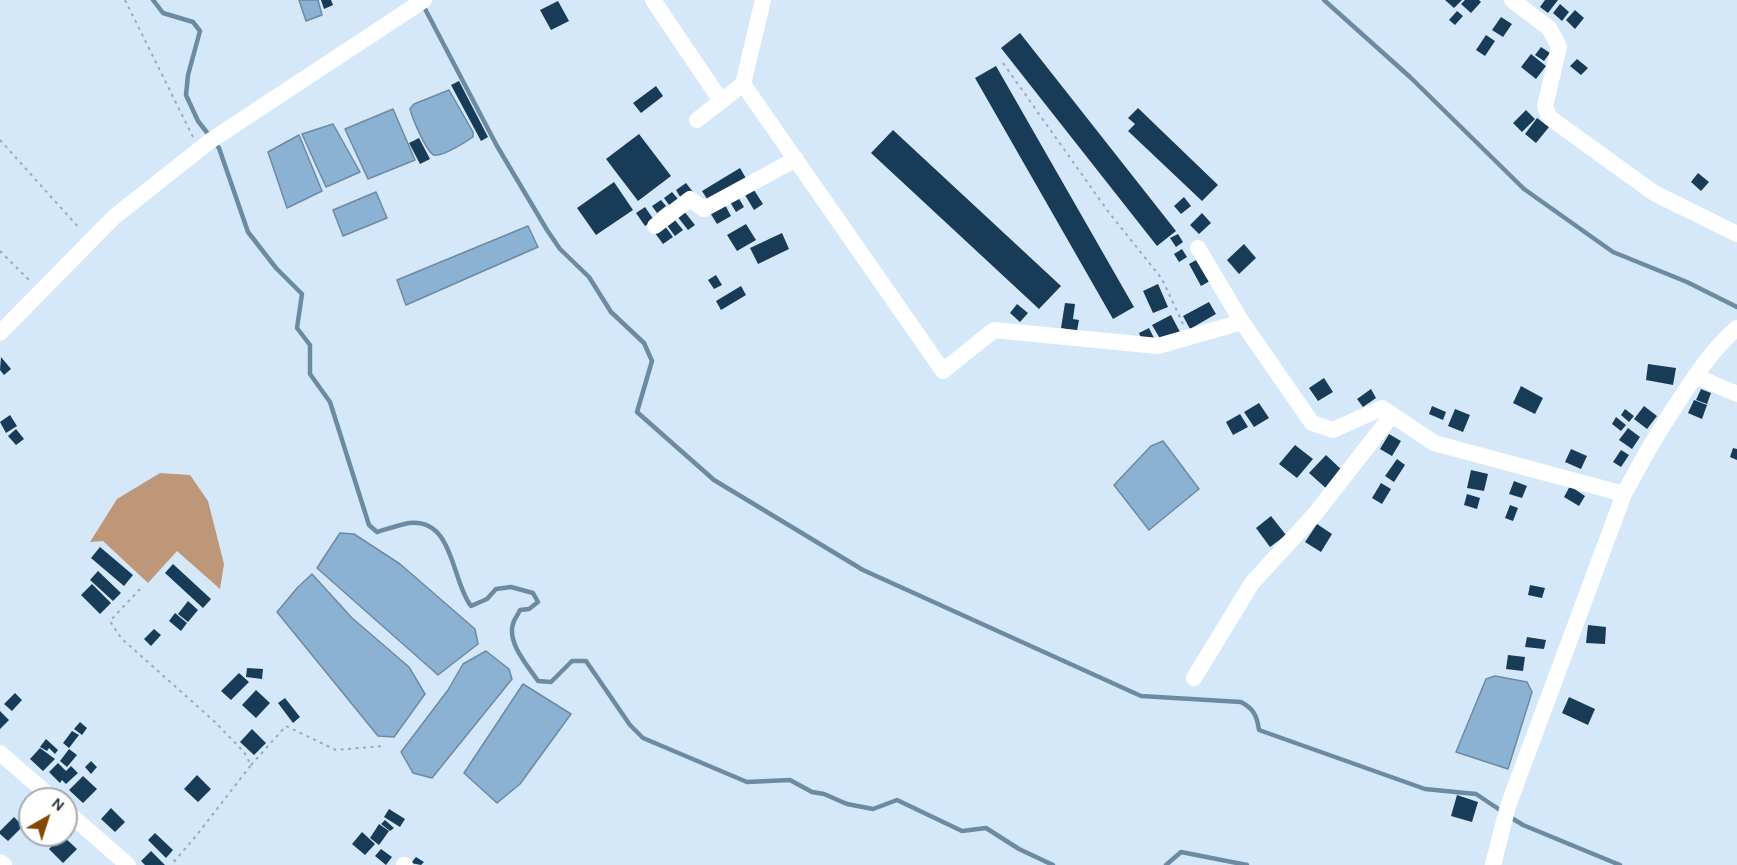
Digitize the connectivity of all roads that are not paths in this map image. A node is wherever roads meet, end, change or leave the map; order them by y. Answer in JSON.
{"nodes":[{"id":1,"x":653,"y":0,"type":"edge"},
{"id":2,"x":763,"y":0,"type":"edge"},
{"id":3,"x":1512,"y":0,"type":"edge"},
{"id":4,"x":420,"y":2,"type":"edge"},
{"id":5,"x":743,"y":84,"type":"junction"},
{"id":6,"x":722,"y":101,"type":"junction"},
{"id":7,"x":697,"y":120,"type":"dead end"},
{"id":8,"x":796,"y":159,"type":"junction"},
{"id":9,"x":655,"y":226,"type":"dead end"},
{"id":10,"x":1737,"y":234,"type":"edge"},
{"id":11,"x":1198,"y":248,"type":"dead end"},
{"id":12,"x":1242,"y":322,"type":"junction"},
{"id":13,"x":1737,"y":328,"type":"edge"},
{"id":14,"x":0,"y":333,"type":"edge"},
{"id":15,"x":1695,"y":376,"type":"junction"},
{"id":16,"x":1737,"y":394,"type":"edge"},
{"id":17,"x":1392,"y":415,"type":"junction"},
{"id":18,"x":1624,"y":494,"type":"junction"},
{"id":19,"x":1194,"y":678,"type":"dead end"},
{"id":20,"x":0,"y":753,"type":"edge"},
{"id":21,"x":39,"y":787,"type":"edge"},
{"id":22,"x":78,"y":821,"type":"edge"},
{"id":23,"x":0,"y":861,"type":"edge"},
{"id":24,"x":4,"y":865,"type":"edge"},
{"id":25,"x":128,"y":865,"type":"edge"},
{"id":26,"x":1493,"y":865,"type":"edge"}],
"edges":[{"from":1,"to":6,"type":"street"},
{"from":2,"to":5,"type":"street"},
{"from":3,"to":10,"type":"street"},
{"from":4,"to":14,"type":"street"},
{"from":5,"to":6,"type":"street"},
{"from":5,"to":8,"type":"street"},
{"from":6,"to":7,"type":"street"},
{"from":8,"to":9,"type":"street"},
{"from":8,"to":12,"type":"street"},
{"from":11,"to":12,"type":"street"},
{"from":12,"to":17,"type":"street"},
{"from":13,"to":15,"type":"street"},
{"from":15,"to":16,"type":"street"},
{"from":15,"to":18,"type":"street"},
{"from":17,"to":18,"type":"street"},
{"from":17,"to":19,"type":"street"},
{"from":18,"to":26,"type":"street"},
{"from":20,"to":21,"type":"street"},
{"from":22,"to":25,"type":"street"},
{"from":23,"to":24,"type":"street"}]}
